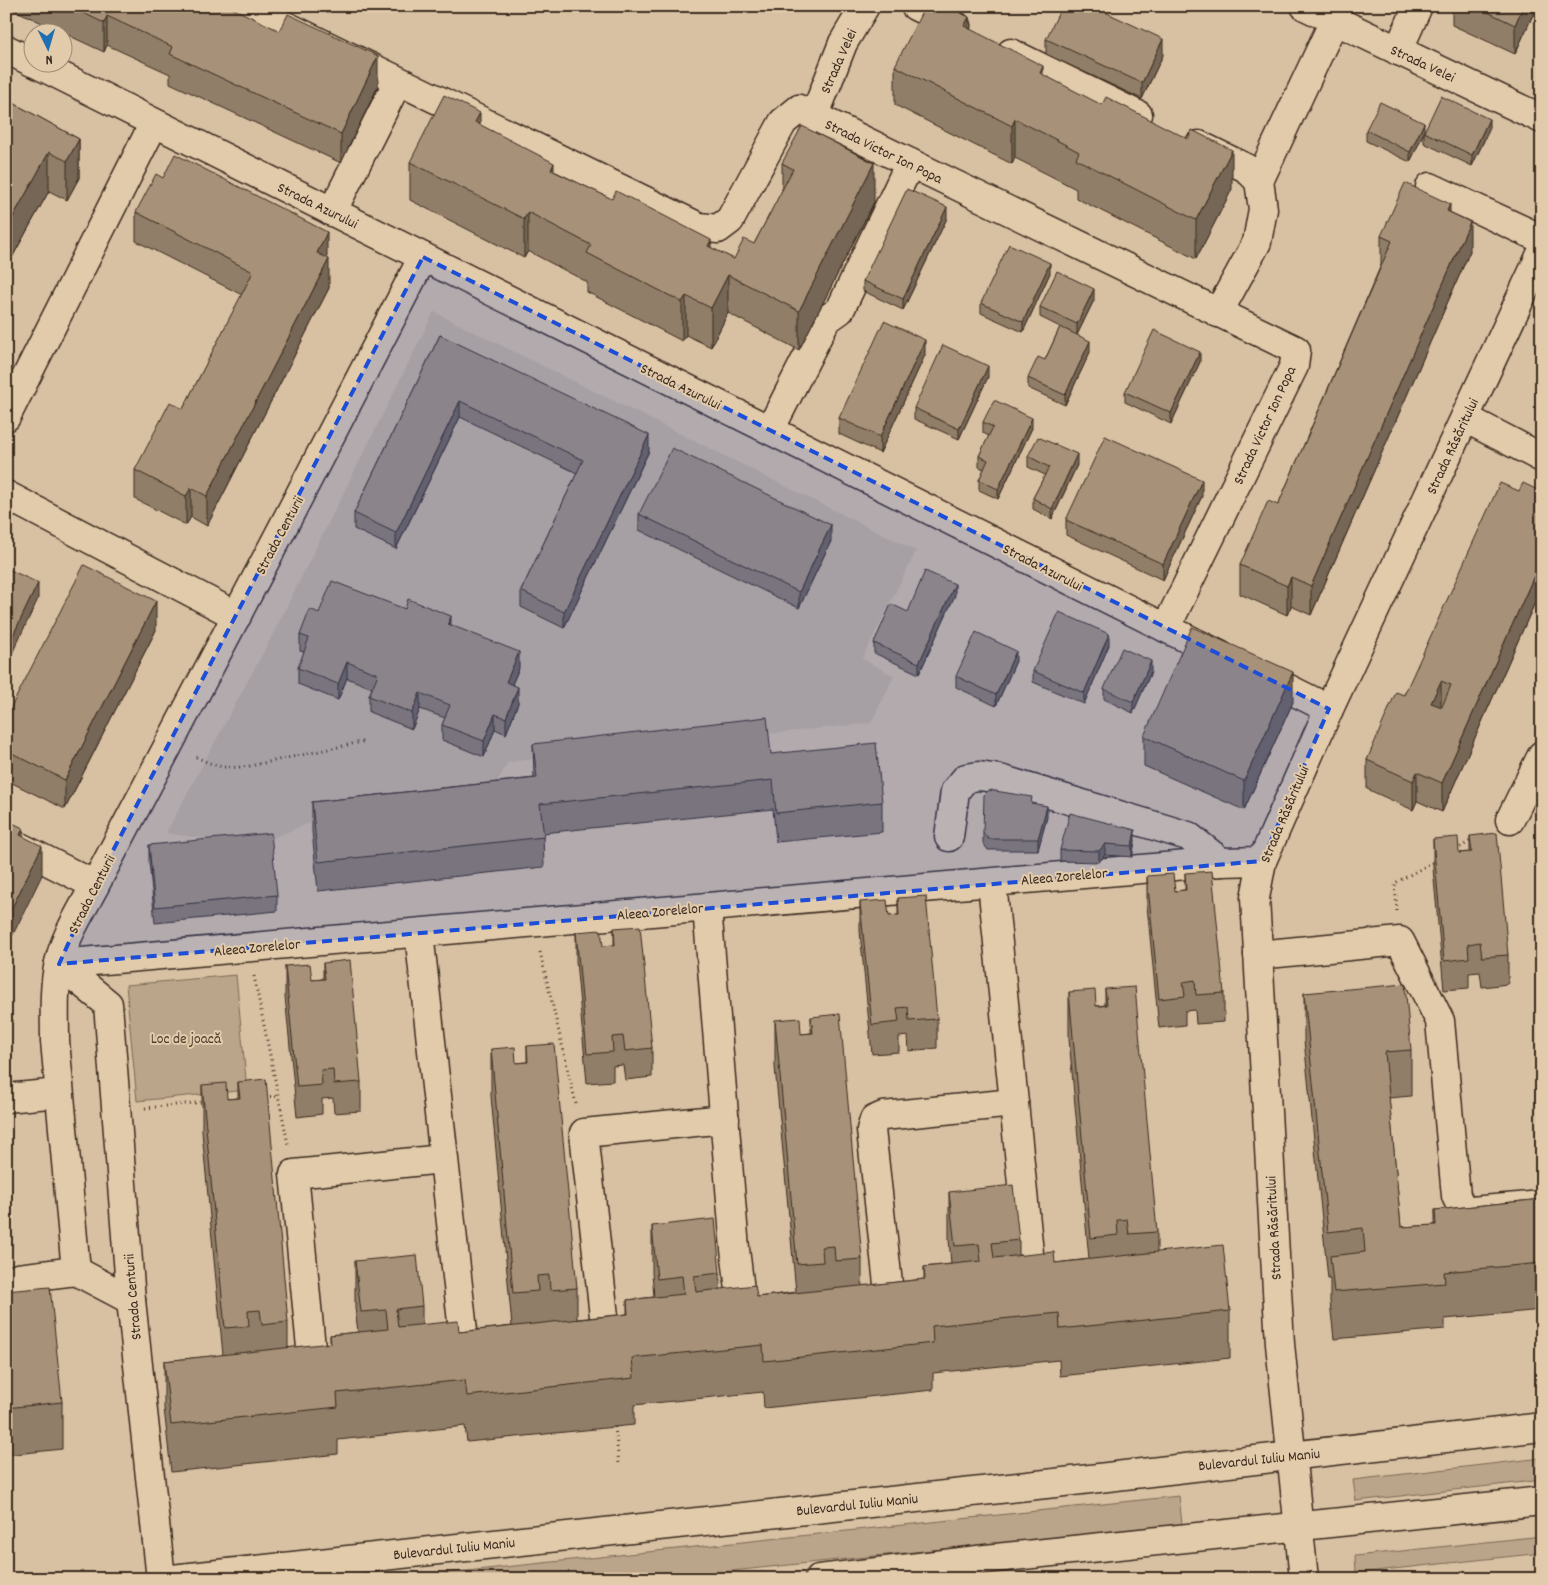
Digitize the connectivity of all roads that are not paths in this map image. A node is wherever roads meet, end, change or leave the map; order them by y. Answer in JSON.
{"nodes":[{"id":1,"x":245,"y":6,"type":"edge"},
{"id":2,"x":865,"y":6,"type":"edge"},
{"id":3,"x":915,"y":6,"type":"edge"},
{"id":4,"x":1304,"y":6,"type":"edge"},
{"id":5,"x":1418,"y":6,"type":"edge"},
{"id":6,"x":1334,"y":21,"type":"junction"},
{"id":7,"x":6,"y":49,"type":"edge"},
{"id":8,"x":1398,"y":51,"type":"junction"},
{"id":9,"x":22,"y":57,"type":"edge"},
{"id":10,"x":53,"y":72,"type":"edge"},
{"id":11,"x":398,"y":81,"type":"junction"},
{"id":12,"x":814,"y":117,"type":"junction"},
{"id":13,"x":1542,"y":119,"type":"edge"},
{"id":14,"x":154,"y":123,"type":"junction"},
{"id":15,"x":910,"y":163,"type":"junction"},
{"id":16,"x":1259,"y":181,"type":"junction"},
{"id":17,"x":1430,"y":188,"type":"dead end"},
{"id":18,"x":332,"y":212,"type":"junction"},
{"id":19,"x":1542,"y":239,"type":"edge"},
{"id":20,"x":422,"y":257,"type":"junction"},
{"id":21,"x":1539,"y":262,"type":"edge"},
{"id":22,"x":1218,"y":312,"type":"junction"},
{"id":23,"x":6,"y":417,"type":"edge"},
{"id":24,"x":1465,"y":418,"type":"junction"},
{"id":25,"x":770,"y":430,"type":"junction"},
{"id":26,"x":1542,"y":458,"type":"edge"},
{"id":27,"x":6,"y":495,"type":"edge"},
{"id":28,"x":237,"y":616,"type":"junction"},
{"id":29,"x":1166,"y":628,"type":"junction"},
{"id":30,"x":1329,"y":709,"type":"junction"},
{"id":31,"x":1542,"y":756,"type":"edge"},
{"id":32,"x":1510,"y":820,"type":"road end"},
{"id":33,"x":949,"y":837,"type":"dead end"},
{"id":34,"x":6,"y":840,"type":"edge"},
{"id":35,"x":1262,"y":861,"type":"junction"},
{"id":36,"x":1221,"y":862,"type":"junction"},
{"id":37,"x":992,"y":883,"type":"junction"},
{"id":38,"x":95,"y":885,"type":"junction"},
{"id":39,"x":707,"y":907,"type":"junction"},
{"id":40,"x":418,"y":933,"type":"junction"},
{"id":41,"x":1258,"y":954,"type":"junction"},
{"id":42,"x":59,"y":964,"type":"junction"},
{"id":43,"x":59,"y":1093,"type":"junction"},
{"id":44,"x":6,"y":1098,"type":"edge"},
{"id":45,"x":1014,"y":1103,"type":"junction"},
{"id":46,"x":725,"y":1119,"type":"junction"},
{"id":47,"x":443,"y":1159,"type":"junction"},
{"id":48,"x":1542,"y":1205,"type":"edge"},
{"id":49,"x":1030,"y":1263,"type":"edge"},
{"id":50,"x":76,"y":1271,"type":"junction"},
{"id":51,"x":6,"y":1286,"type":"edge"},
{"id":52,"x":131,"y":1300,"type":"junction"},
{"id":53,"x":861,"y":1314,"type":"edge"},
{"id":54,"x":772,"y":1321,"type":"edge"},
{"id":55,"x":607,"y":1344,"type":"edge"},
{"id":56,"x":466,"y":1358,"type":"edge"},
{"id":57,"x":314,"y":1378,"type":"edge"},
{"id":58,"x":1542,"y":1427,"type":"edge"},
{"id":59,"x":1290,"y":1456,"type":"junction"},
{"id":60,"x":1542,"y":1502,"type":"edge"},
{"id":61,"x":1298,"y":1527,"type":"junction"},
{"id":62,"x":161,"y":1579,"type":"edge"},
{"id":63,"x":172,"y":1579,"type":"edge"},
{"id":64,"x":819,"y":1579,"type":"edge"},
{"id":65,"x":1304,"y":1579,"type":"edge"}],
"edges":[{"from":1,"to":11,"type":"street","name":"Strada Victor Ion Popa"},
{"from":2,"to":12,"type":"street","name":"Strada Velei"},
{"from":3,"to":16,"type":"street"},
{"from":4,"to":6,"type":"street","name":"Strada Velei"},
{"from":5,"to":8,"type":"street"},
{"from":6,"to":8,"type":"street","name":"Strada Velei"},
{"from":6,"to":16,"type":"street"},
{"from":7,"to":9,"type":"street","name":"Strada Azurului"},
{"from":8,"to":13,"type":"street","name":"Strada Velei"},
{"from":10,"to":14,"type":"street","name":"Strada Azurului"},
{"from":11,"to":12,"type":"street","name":"Strada Victor Ion Popa"},
{"from":11,"to":18,"type":"street"},
{"from":12,"to":15,"type":"street","name":"Strada Victor Ion Popa"},
{"from":14,"to":18,"type":"street","name":"Strada Azurului"},
{"from":14,"to":23,"type":"street"},
{"from":15,"to":22,"type":"street","name":"Strada Victor Ion Popa"},
{"from":15,"to":25,"type":"street"},
{"from":16,"to":22,"type":"street"},
{"from":17,"to":19,"type":"street"},
{"from":18,"to":20,"type":"street","name":"Strada Azurului"},
{"from":20,"to":25,"type":"street","name":"Strada Azurului"},
{"from":20,"to":28,"type":"street","name":"Strada Centurii"},
{"from":21,"to":24,"type":"street","name":"Strada Răsăritului"},
{"from":22,"to":29,"type":"street","name":"Strada Victor Ion Popa"},
{"from":24,"to":26,"type":"street"},
{"from":24,"to":30,"type":"street","name":"Strada Răsăritului"},
{"from":25,"to":29,"type":"street","name":"Strada Azurului"},
{"from":27,"to":28,"type":"street"},
{"from":28,"to":38,"type":"street","name":"Strada Centurii"},
{"from":29,"to":30,"type":"street","name":"Strada Azurului"},
{"from":30,"to":35,"type":"street","name":"Strada Răsăritului"},
{"from":31,"to":32,"type":"street"},
{"from":33,"to":36,"type":"street"},
{"from":34,"to":38,"type":"street"},
{"from":35,"to":36,"type":"street","name":"Aleea Zorelelor"},
{"from":35,"to":41,"type":"street","name":"Strada Răsăritului"},
{"from":36,"to":37,"type":"street","name":"Aleea Zorelelor"},
{"from":37,"to":39,"type":"street","name":"Aleea Zorelelor"},
{"from":37,"to":45,"type":"street"},
{"from":38,"to":42,"type":"street","name":"Strada Centurii"},
{"from":39,"to":40,"type":"street","name":"Aleea Zorelelor"},
{"from":39,"to":46,"type":"street"},
{"from":40,"to":42,"type":"street","name":"Aleea Zorelelor"},
{"from":40,"to":47,"type":"street"},
{"from":41,"to":48,"type":"street"},
{"from":41,"to":59,"type":"street","name":"Strada Răsăritului"},
{"from":42,"to":43,"type":"street"},
{"from":42,"to":52,"type":"street","name":"Strada Centurii"},
{"from":43,"to":44,"type":"street"},
{"from":43,"to":50,"type":"street"},
{"from":45,"to":49,"type":"street"},
{"from":45,"to":53,"type":"street"},
{"from":46,"to":54,"type":"street"},
{"from":46,"to":55,"type":"street"},
{"from":47,"to":56,"type":"street"},
{"from":47,"to":57,"type":"street"},
{"from":50,"to":51,"type":"street"},
{"from":50,"to":52,"type":"street"},
{"from":52,"to":62,"type":"street","name":"Strada Centurii"},
{"from":58,"to":59,"type":"street","name":"Bulevardul Iuliu Maniu"},
{"from":59,"to":61,"type":"street","name":"Strada Răsăritului"},
{"from":59,"to":63,"type":"street","name":"Bulevardul Iuliu Maniu"},
{"from":60,"to":61,"type":"street"},
{"from":61,"to":64,"type":"street"},
{"from":61,"to":65,"type":"street","name":"Strada Răsăritului"}]}
